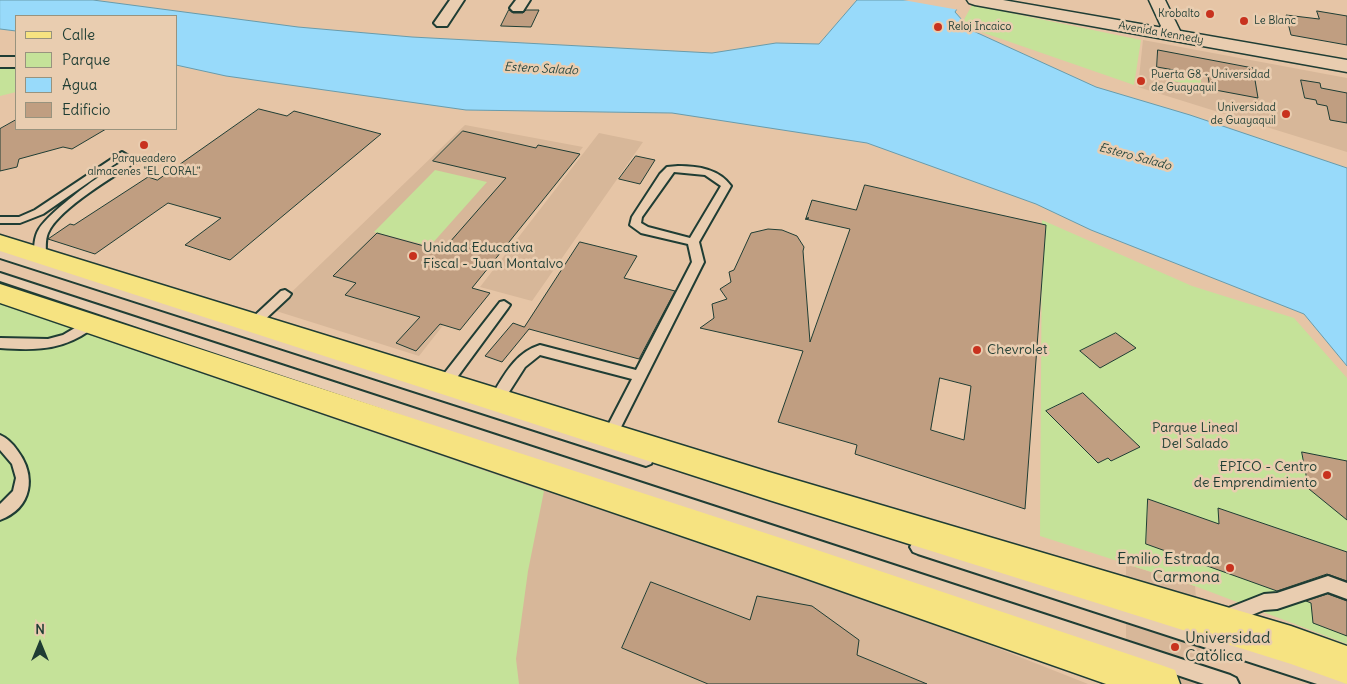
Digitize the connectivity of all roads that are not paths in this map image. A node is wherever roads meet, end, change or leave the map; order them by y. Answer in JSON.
{"nodes":[{"id":1,"x":457,"y":0,"type":"edge"},
{"id":2,"x":975,"y":0,"type":"edge"},
{"id":3,"x":1043,"y":0,"type":"edge"},
{"id":4,"x":1157,"y":0,"type":"edge"},
{"id":5,"x":442,"y":23,"type":"dead end"},
{"id":6,"x":1170,"y":28,"type":"junction"},
{"id":7,"x":1347,"y":54,"type":"edge"},
{"id":8,"x":0,"y":62,"type":"edge"},
{"id":9,"x":15,"y":62,"type":"edge"},
{"id":10,"x":1347,"y":66,"type":"edge"},
{"id":11,"x":122,"y":155,"type":"dead end"},
{"id":12,"x":135,"y":159,"type":"dead end"},
{"id":13,"x":96,"y":173,"type":"junction"},
{"id":14,"x":108,"y":176,"type":"junction"},
{"id":15,"x":0,"y":220,"type":"edge"},
{"id":16,"x":693,"y":242,"type":"junction"},
{"id":17,"x":0,"y":243,"type":"edge"},
{"id":18,"x":0,"y":254,"type":"edge"},
{"id":19,"x":40,"y":256,"type":"junction"},
{"id":20,"x":0,"y":277,"type":"edge"},
{"id":21,"x":0,"y":293,"type":"edge"},
{"id":22,"x":285,"y":294,"type":"dead end"},
{"id":23,"x":504,"y":305,"type":"dead end"},
{"id":24,"x":255,"y":322,"type":"junction"},
{"id":25,"x":90,"y":324,"type":"junction"},
{"id":26,"x":0,"y":343,"type":"edge"},
{"id":27,"x":640,"y":376,"type":"junction"},
{"id":28,"x":445,"y":383,"type":"junction"},
{"id":29,"x":497,"y":399,"type":"junction"},
{"id":30,"x":610,"y":435,"type":"junction"},
{"id":31,"x":0,"y":441,"type":"edge"},
{"id":32,"x":0,"y":513,"type":"edge"},
{"id":33,"x":885,"y":536,"type":"dead end"},
{"id":34,"x":904,"y":542,"type":"dead end"},
{"id":35,"x":1347,"y":591,"type":"edge"},
{"id":36,"x":1215,"y":622,"type":"junction"},
{"id":37,"x":1347,"y":665,"type":"edge"},
{"id":38,"x":1161,"y":684,"type":"edge"},
{"id":39,"x":1230,"y":684,"type":"edge"},
{"id":40,"x":1341,"y":684,"type":"edge"}],
"edges":[{"from":1,"to":5,"type":"street"},
{"from":2,"to":6,"type":"main road","name":"Avenida Kennedy"},
{"from":3,"to":6,"type":"main road","name":"Avenida Kennedy"},
{"from":4,"to":6,"type":"main road"},
{"from":6,"to":7,"type":"main road","name":"Avenida Kennedy"},
{"from":6,"to":10,"type":"main road","name":"Avenida Kennedy"},
{"from":8,"to":9,"type":"street"},
{"from":11,"to":13,"type":"lane"},
{"from":12,"to":14,"type":"lane"},
{"from":13,"to":14,"type":"lane"},
{"from":13,"to":15,"type":"lane"},
{"from":14,"to":19,"type":"lane"},
{"from":16,"to":16,"type":"lane"},
{"from":16,"to":27,"type":"lane"},
{"from":17,"to":19,"type":"main road"},
{"from":18,"to":33,"type":"lane"},
{"from":19,"to":24,"type":"main road"},
{"from":20,"to":39,"type":"lane"},
{"from":21,"to":25,"type":"main road"},
{"from":22,"to":24,"type":"lane"},
{"from":23,"to":28,"type":"lane"},
{"from":24,"to":28,"type":"main road"},
{"from":25,"to":26,"type":"lane"},
{"from":25,"to":38,"type":"main road"},
{"from":27,"to":29,"type":"lane"},
{"from":27,"to":30,"type":"lane"},
{"from":28,"to":29,"type":"main road"},
{"from":29,"to":30,"type":"main road"},
{"from":30,"to":36,"type":"main road"},
{"from":31,"to":32,"type":"lane"},
{"from":34,"to":40,"type":"lane"},
{"from":35,"to":36,"type":"lane"},
{"from":36,"to":37,"type":"main road"}]}
